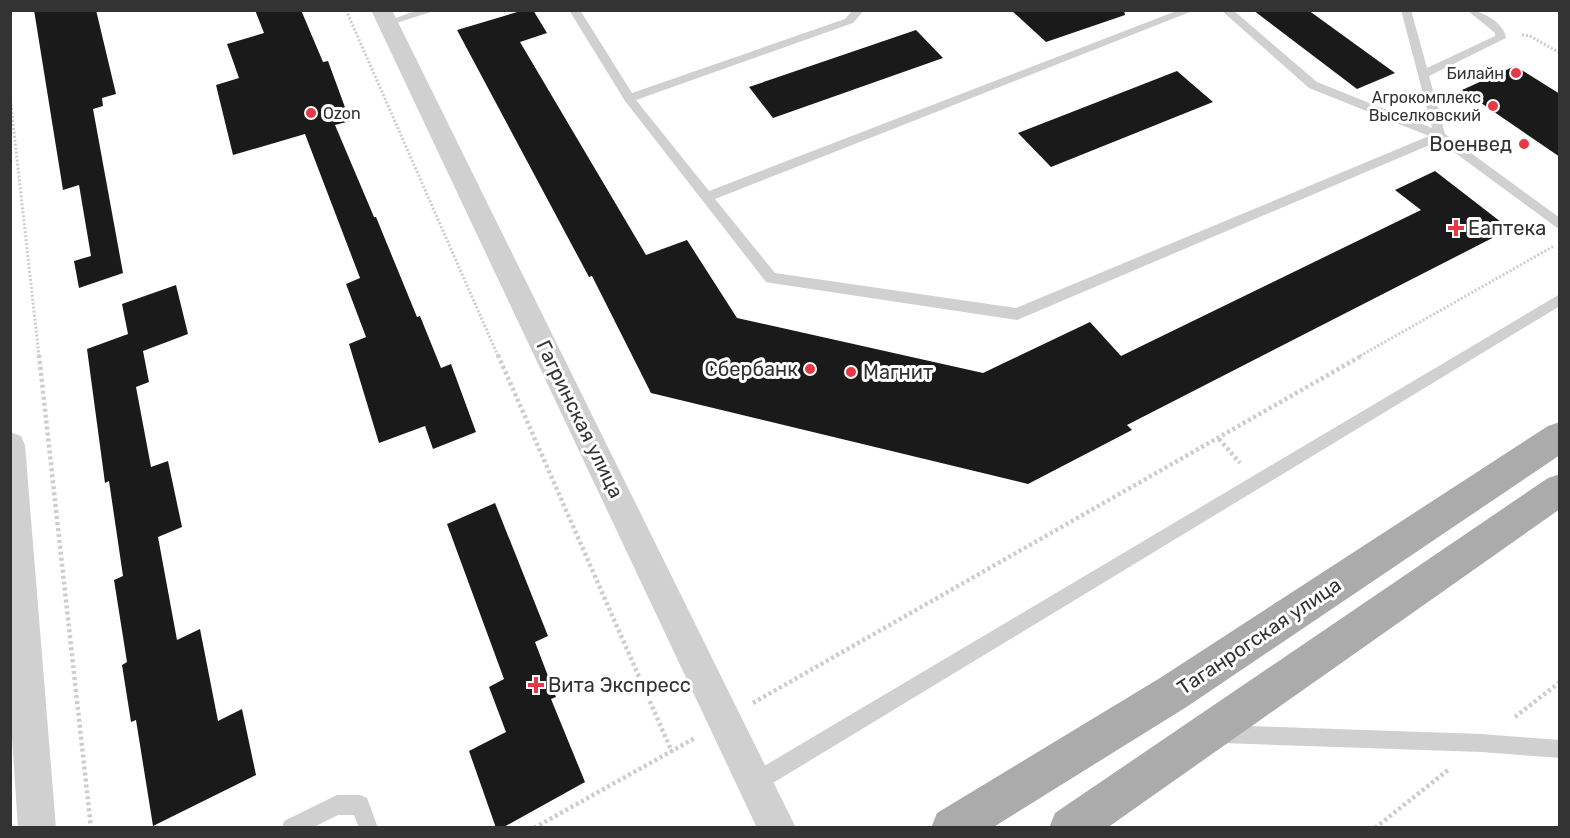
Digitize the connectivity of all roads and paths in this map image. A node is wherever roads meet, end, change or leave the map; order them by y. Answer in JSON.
{"nodes":[{"id":1,"x":346,"y":10,"type":"edge"},
{"id":2,"x":432,"y":10,"type":"edge"},
{"id":3,"x":574,"y":10,"type":"edge"},
{"id":4,"x":859,"y":10,"type":"edge"},
{"id":5,"x":1190,"y":10,"type":"edge"},
{"id":6,"x":1226,"y":10,"type":"edge"},
{"id":7,"x":1406,"y":10,"type":"edge"},
{"id":8,"x":1473,"y":10,"type":"edge"},
{"id":9,"x":384,"y":17,"type":"edge"},
{"id":10,"x":1500,"y":32,"type":"junction"},
{"id":11,"x":1560,"y":53,"type":"edge"},
{"id":12,"x":1423,"y":74,"type":"junction"},
{"id":13,"x":10,"y":96,"type":"edge"},
{"id":14,"x":629,"y":98,"type":"junction"},
{"id":15,"x":1440,"y":136,"type":"junction"},
{"id":16,"x":707,"y":197,"type":"junction"},
{"id":17,"x":1560,"y":225,"type":"edge"},
{"id":18,"x":1560,"y":242,"type":"edge"},
{"id":19,"x":1560,"y":299,"type":"edge"},
{"id":20,"x":1560,"y":436,"type":"edge"},
{"id":21,"x":1219,"y":439,"type":"junction"},
{"id":22,"x":10,"y":445,"type":"edge"},
{"id":23,"x":1257,"y":481,"type":"junction"},
{"id":24,"x":1560,"y":489,"type":"edge"},
{"id":25,"x":19,"y":689,"type":"edge"},
{"id":26,"x":726,"y":719,"type":"junction"},
{"id":27,"x":1206,"y":733,"type":"junction"},
{"id":28,"x":1560,"y":749,"type":"edge"},
{"id":29,"x":672,"y":752,"type":"junction"},
{"id":30,"x":756,"y":782,"type":"junction"},
{"id":31,"x":38,"y":828,"type":"edge"},
{"id":32,"x":91,"y":828,"type":"edge"},
{"id":33,"x":291,"y":828,"type":"edge"},
{"id":34,"x":369,"y":828,"type":"edge"},
{"id":35,"x":534,"y":828,"type":"edge"},
{"id":36,"x":777,"y":828,"type":"edge"},
{"id":37,"x":952,"y":828,"type":"edge"},
{"id":38,"x":1070,"y":828,"type":"edge"}],
"edges":[{"from":1,"to":29,"type":"path"},
{"from":2,"to":9,"type":"lane"},
{"from":3,"to":14,"type":"lane"},
{"from":4,"to":14,"type":"lane"},
{"from":5,"to":16,"type":"lane"},
{"from":6,"to":15,"type":"lane"},
{"from":7,"to":12,"type":"lane"},
{"from":8,"to":10,"type":"lane"},
{"from":9,"to":26,"type":"street","name":"Гагринская улица"},
{"from":10,"to":11,"type":"path"},
{"from":10,"to":12,"type":"lane"},
{"from":12,"to":15,"type":"lane"},
{"from":13,"to":32,"type":"path"},
{"from":14,"to":16,"type":"lane"},
{"from":15,"to":16,"type":"lane"},
{"from":15,"to":17,"type":"lane"},
{"from":18,"to":21,"type":"path"},
{"from":19,"to":23,"type":"lane"},
{"from":20,"to":37,"type":"main road","name":"Таганрогская улица"},
{"from":21,"to":23,"type":"path"},
{"from":21,"to":26,"type":"path"},
{"from":22,"to":25,"type":"street"},
{"from":23,"to":30,"type":"lane"},
{"from":24,"to":27,"type":"main road"},
{"from":25,"to":31,"type":"street"},
{"from":26,"to":29,"type":"path"},
{"from":26,"to":30,"type":"street","name":"Гагринская улица"},
{"from":27,"to":28,"type":"lane"},
{"from":27,"to":38,"type":"main road"},
{"from":29,"to":35,"type":"path"},
{"from":30,"to":36,"type":"street","name":"Гагринская улица"},
{"from":33,"to":34,"type":"lane"}]}
